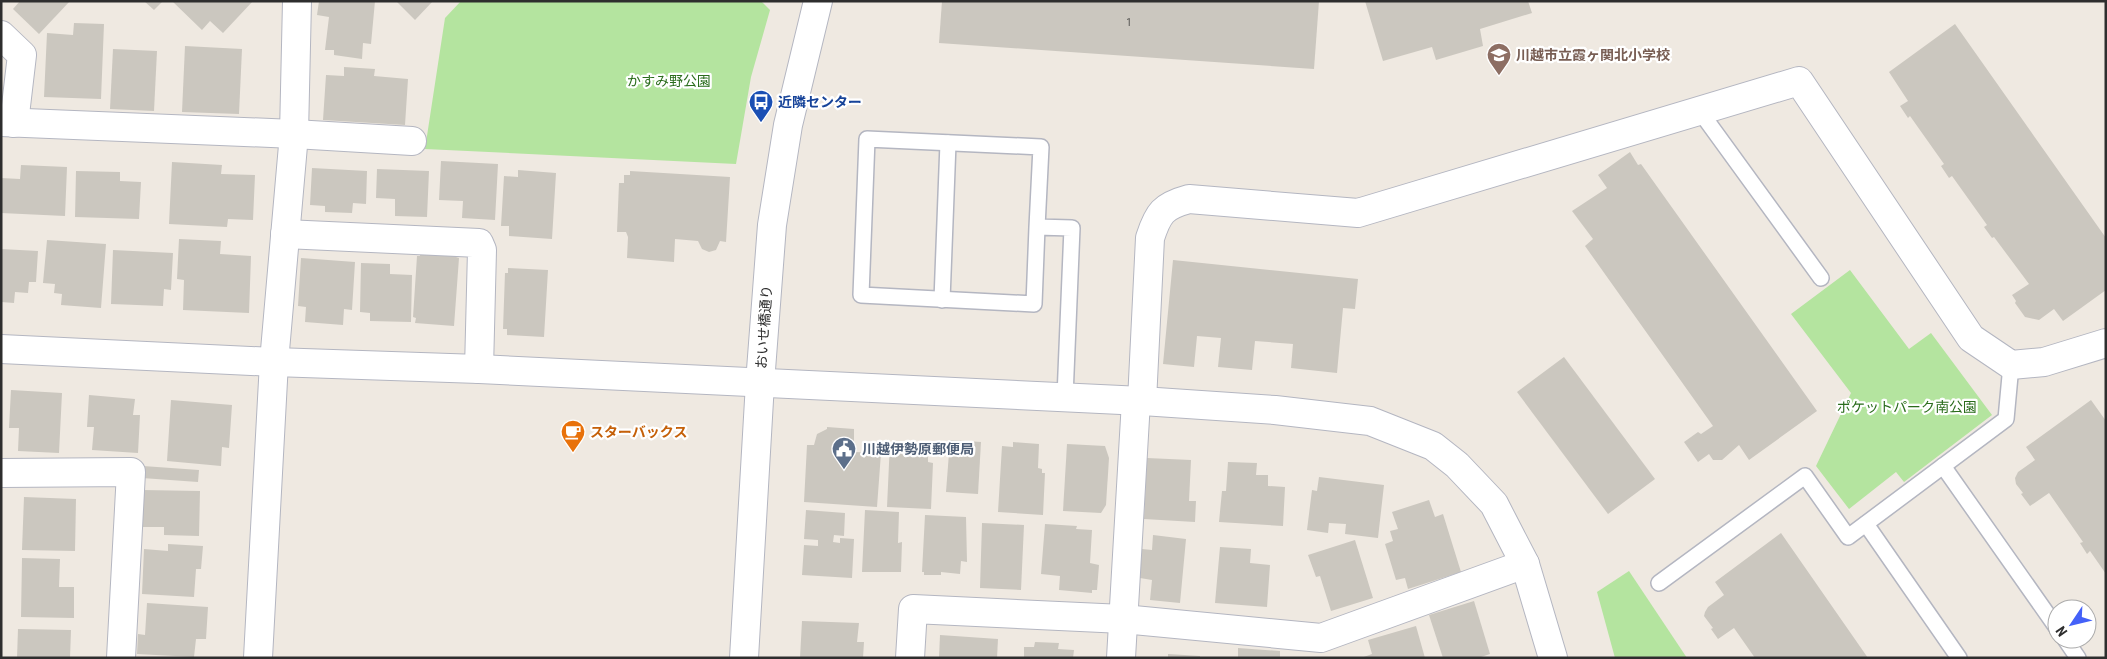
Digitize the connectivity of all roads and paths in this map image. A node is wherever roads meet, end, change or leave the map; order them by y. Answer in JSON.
{"nodes":[{"id":1,"x":297,"y":1,"type":"edge"},
{"id":2,"x":818,"y":1,"type":"edge"},
{"id":3,"x":1,"y":35,"type":"edge"},
{"id":4,"x":1699,"y":110,"type":"junction"},
{"id":5,"x":8,"y":122,"type":"edge"},
{"id":6,"x":294,"y":134,"type":"junction"},
{"id":7,"x":412,"y":141,"type":"dead end"},
{"id":8,"x":948,"y":143,"type":"junction"},
{"id":9,"x":1038,"y":227,"type":"junction"},
{"id":10,"x":286,"y":234,"type":"junction"},
{"id":11,"x":1820,"y":278,"type":"dead end"},
{"id":12,"x":942,"y":300,"type":"junction"},
{"id":13,"x":2106,"y":343,"type":"edge"},
{"id":14,"x":1,"y":349,"type":"edge"},
{"id":15,"x":274,"y":362,"type":"junction"},
{"id":16,"x":2011,"y":365,"type":"junction"},
{"id":17,"x":478,"y":369,"type":"junction"},
{"id":18,"x":760,"y":383,"type":"junction"},
{"id":19,"x":1064,"y":397,"type":"junction"},
{"id":20,"x":1139,"y":401,"type":"junction"},
{"id":21,"x":1943,"y":466,"type":"junction"},
{"id":22,"x":1,"y":473,"type":"edge"},
{"id":23,"x":1866,"y":524,"type":"junction"},
{"id":24,"x":1525,"y":564,"type":"junction"},
{"id":25,"x":1659,"y":583,"type":"dead end"},
{"id":26,"x":2047,"y":614,"type":"edge"},
{"id":27,"x":1123,"y":619,"type":"junction"},
{"id":28,"x":1324,"y":648,"type":"edge"},
{"id":29,"x":121,"y":658,"type":"edge"},
{"id":30,"x":258,"y":658,"type":"edge"},
{"id":31,"x":744,"y":658,"type":"edge"},
{"id":32,"x":910,"y":658,"type":"edge"},
{"id":33,"x":1120,"y":658,"type":"edge"},
{"id":34,"x":1553,"y":658,"type":"edge"},
{"id":35,"x":1959,"y":658,"type":"edge"}],
"edges":[{"from":1,"to":6,"type":"street"},
{"from":2,"to":18,"type":"street","name":"おいせ橋通り"},
{"from":3,"to":5,"type":"street"},
{"from":4,"to":11,"type":"lane"},
{"from":4,"to":16,"type":"street"},
{"from":4,"to":20,"type":"street"},
{"from":5,"to":6,"type":"street"},
{"from":6,"to":7,"type":"street"},
{"from":6,"to":10,"type":"street"},
{"from":8,"to":9,"type":"lane"},
{"from":8,"to":12,"type":"lane"},
{"from":8,"to":12,"type":"lane"},
{"from":9,"to":12,"type":"lane"},
{"from":9,"to":19,"type":"lane"},
{"from":10,"to":15,"type":"street"},
{"from":10,"to":17,"type":"street"},
{"from":13,"to":16,"type":"street"},
{"from":14,"to":15,"type":"street"},
{"from":15,"to":17,"type":"street"},
{"from":15,"to":30,"type":"street"},
{"from":16,"to":21,"type":"lane"},
{"from":17,"to":18,"type":"street"},
{"from":18,"to":19,"type":"street"},
{"from":18,"to":31,"type":"street","name":"おいせ橋通り"},
{"from":19,"to":20,"type":"street"},
{"from":20,"to":24,"type":"street"},
{"from":20,"to":27,"type":"street"},
{"from":21,"to":23,"type":"lane"},
{"from":21,"to":26,"type":"lane"},
{"from":22,"to":29,"type":"street"},
{"from":23,"to":25,"type":"lane"},
{"from":23,"to":35,"type":"lane"},
{"from":24,"to":28,"type":"street"},
{"from":24,"to":34,"type":"street"},
{"from":27,"to":28,"type":"street"},
{"from":27,"to":32,"type":"street"},
{"from":27,"to":33,"type":"street"}]}
